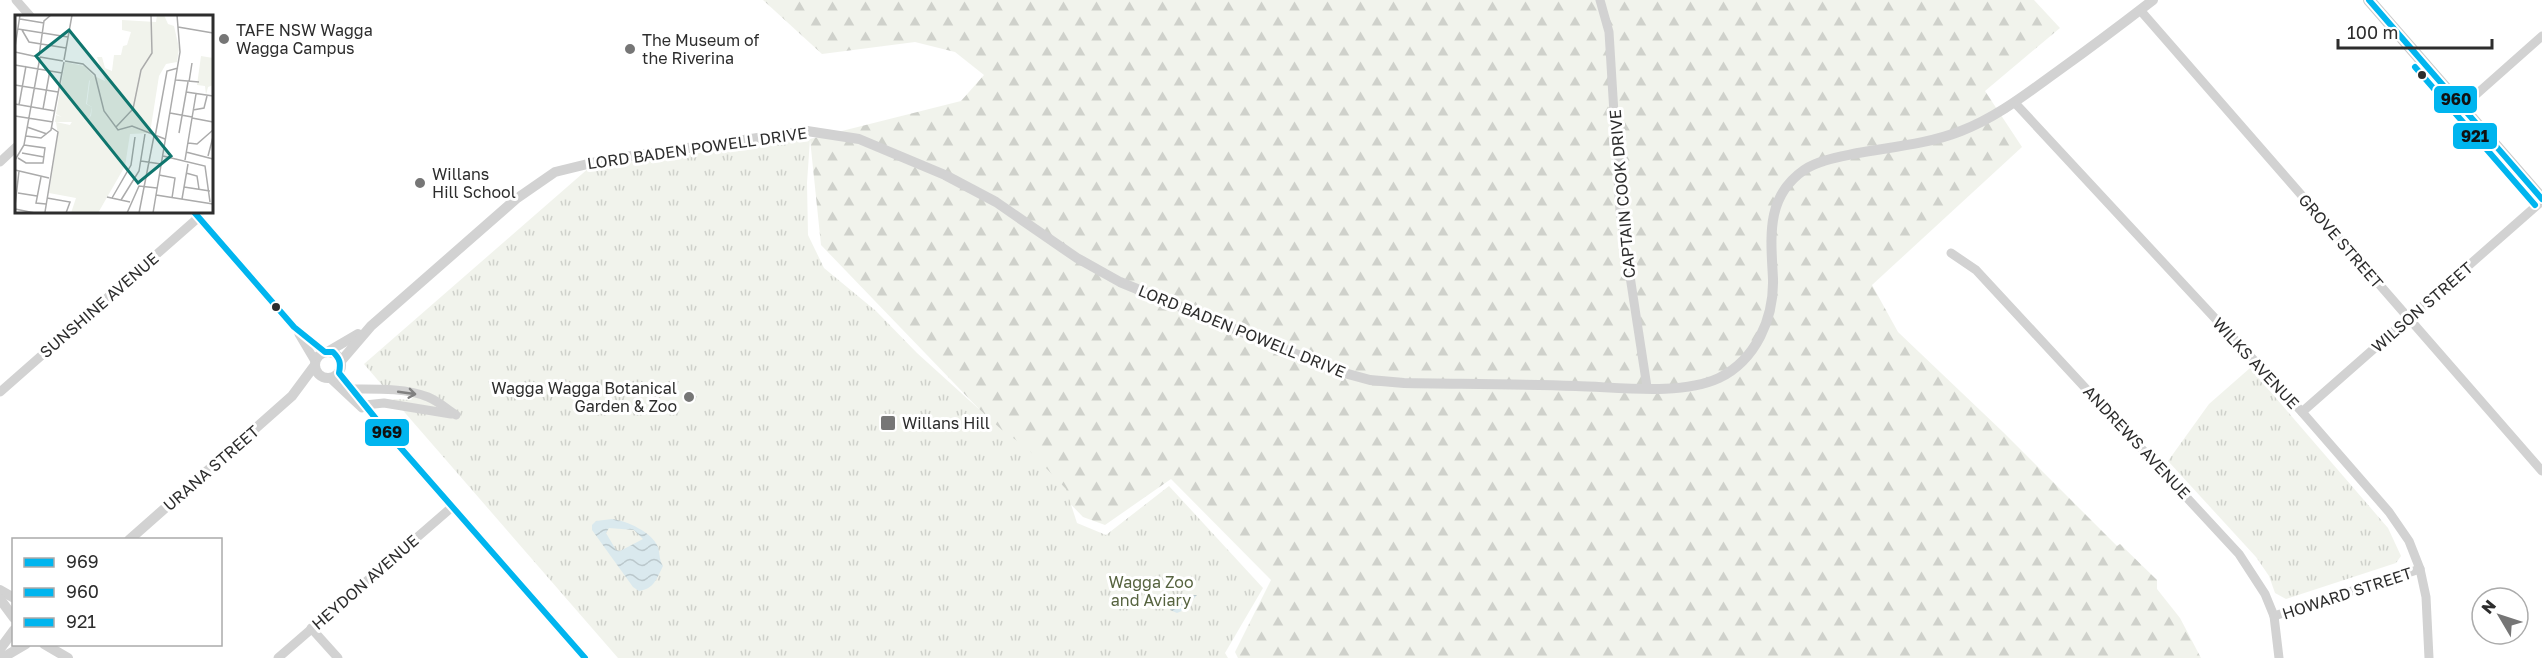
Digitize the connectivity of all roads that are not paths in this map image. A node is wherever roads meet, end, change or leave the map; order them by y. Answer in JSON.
{"nodes":[{"id":1,"x":16,"y":0,"type":"edge"},
{"id":2,"x":1600,"y":0,"type":"edge"},
{"id":3,"x":2153,"y":0,"type":"edge"},
{"id":4,"x":2369,"y":0,"type":"edge"},
{"id":5,"x":2140,"y":10,"type":"junction"},
{"id":6,"x":29,"y":15,"type":"edge"},
{"id":7,"x":2542,"y":36,"type":"edge"},
{"id":8,"x":2015,"y":103,"type":"junction"},
{"id":9,"x":2462,"y":106,"type":"junction"},
{"id":10,"x":15,"y":148,"type":"edge"},
{"id":11,"x":0,"y":162,"type":"edge"},
{"id":12,"x":2542,"y":200,"type":"edge"},
{"id":13,"x":197,"y":214,"type":"edge"},
{"id":14,"x":1951,"y":253,"type":"dead end"},
{"id":15,"x":2408,"y":318,"type":"junction"},
{"id":16,"x":371,"y":326,"type":"junction"},
{"id":17,"x":294,"y":327,"type":"junction"},
{"id":18,"x":327,"y":351,"type":"junction"},
{"id":19,"x":315,"y":363,"type":"junction"},
{"id":20,"x":333,"y":372,"type":"junction"},
{"id":21,"x":1647,"y":387,"type":"junction"},
{"id":22,"x":353,"y":390,"type":"junction"},
{"id":23,"x":0,"y":392,"type":"edge"},
{"id":24,"x":292,"y":396,"type":"junction"},
{"id":25,"x":365,"y":405,"type":"junction"},
{"id":26,"x":2302,"y":412,"type":"junction"},
{"id":27,"x":385,"y":430,"type":"junction"},
{"id":28,"x":2542,"y":471,"type":"edge"},
{"id":29,"x":452,"y":507,"type":"junction"},
{"id":30,"x":131,"y":538,"type":"edge"},
{"id":31,"x":2420,"y":570,"type":"junction"},
{"id":32,"x":0,"y":599,"type":"edge"},
{"id":33,"x":12,"y":615,"type":"edge"},
{"id":34,"x":2274,"y":616,"type":"junction"},
{"id":35,"x":312,"y":628,"type":"junction"},
{"id":36,"x":12,"y":633,"type":"edge"},
{"id":37,"x":24,"y":646,"type":"edge"},
{"id":38,"x":46,"y":646,"type":"edge"},
{"id":39,"x":0,"y":649,"type":"edge"},
{"id":40,"x":2,"y":658,"type":"edge"},
{"id":41,"x":70,"y":658,"type":"edge"},
{"id":42,"x":278,"y":658,"type":"edge"},
{"id":43,"x":338,"y":658,"type":"edge"},
{"id":44,"x":585,"y":658,"type":"edge"},
{"id":45,"x":2279,"y":658,"type":"edge"},
{"id":46,"x":2429,"y":658,"type":"edge"}],
"edges":[{"from":1,"to":6,"type":"street"},
{"from":2,"to":21,"type":"street","name":"CAPTAIN COOK DRIVE"},
{"from":3,"to":5,"type":"street","name":"LORD BADEN POWELL DRIVE"},
{"from":4,"to":9,"type":"main road"},
{"from":5,"to":8,"type":"street","name":"LORD BADEN POWELL DRIVE"},
{"from":5,"to":15,"type":"street","name":"GROVE STREET"},
{"from":7,"to":9,"type":"street"},
{"from":8,"to":21,"type":"street","name":"LORD BADEN POWELL DRIVE"},
{"from":8,"to":26,"type":"street","name":"WILKS AVENUE"},
{"from":9,"to":12,"type":"main road"},
{"from":10,"to":11,"type":"street"},
{"from":12,"to":15,"type":"street","name":"WILSON STREET"},
{"from":13,"to":17,"type":"street"},
{"from":13,"to":23,"type":"street","name":"SUNSHINE AVENUE"},
{"from":14,"to":34,"type":"street","name":"ANDREWS AVENUE"},
{"from":15,"to":26,"type":"street","name":"WILSON STREET"},
{"from":15,"to":28,"type":"street","name":"GROVE STREET"},
{"from":16,"to":18,"type":"street","name":"LORD BADEN POWELL DRIVE"},
{"from":16,"to":20,"type":"street","name":"LORD BADEN POWELL DRIVE"},
{"from":16,"to":21,"type":"street","name":"LORD BADEN POWELL DRIVE"},
{"from":17,"to":18,"type":"street"},
{"from":17,"to":19,"type":"street"},
{"from":18,"to":19,"type":"street"},
{"from":18,"to":20,"type":"street"},
{"from":19,"to":20,"type":"street"},
{"from":19,"to":24,"type":"street","name":"URANA STREET"},
{"from":20,"to":22,"type":"street"},
{"from":20,"to":24,"type":"street","name":"URANA STREET"},
{"from":20,"to":27,"type":"street"},
{"from":22,"to":25,"type":"street"},
{"from":22,"to":25,"type":"street","one_way":true},
{"from":24,"to":30,"type":"street","name":"URANA STREET"},
{"from":25,"to":27,"type":"street"},
{"from":26,"to":31,"type":"street","name":"WILKS AVENUE"},
{"from":27,"to":29,"type":"street"},
{"from":29,"to":35,"type":"street","name":"HEYDON AVENUE"},
{"from":29,"to":44,"type":"street"},
{"from":31,"to":34,"type":"street","name":"HOWARD STREET"},
{"from":31,"to":46,"type":"street","name":"WILKS AVENUE"},
{"from":32,"to":33,"type":"street"},
{"from":34,"to":45,"type":"street","name":"ANDREWS AVENUE"},
{"from":35,"to":42,"type":"street","name":"HEYDON AVENUE"},
{"from":35,"to":43,"type":"street"},
{"from":36,"to":39,"type":"street"},
{"from":37,"to":40,"type":"street"},
{"from":38,"to":41,"type":"street"}]}
